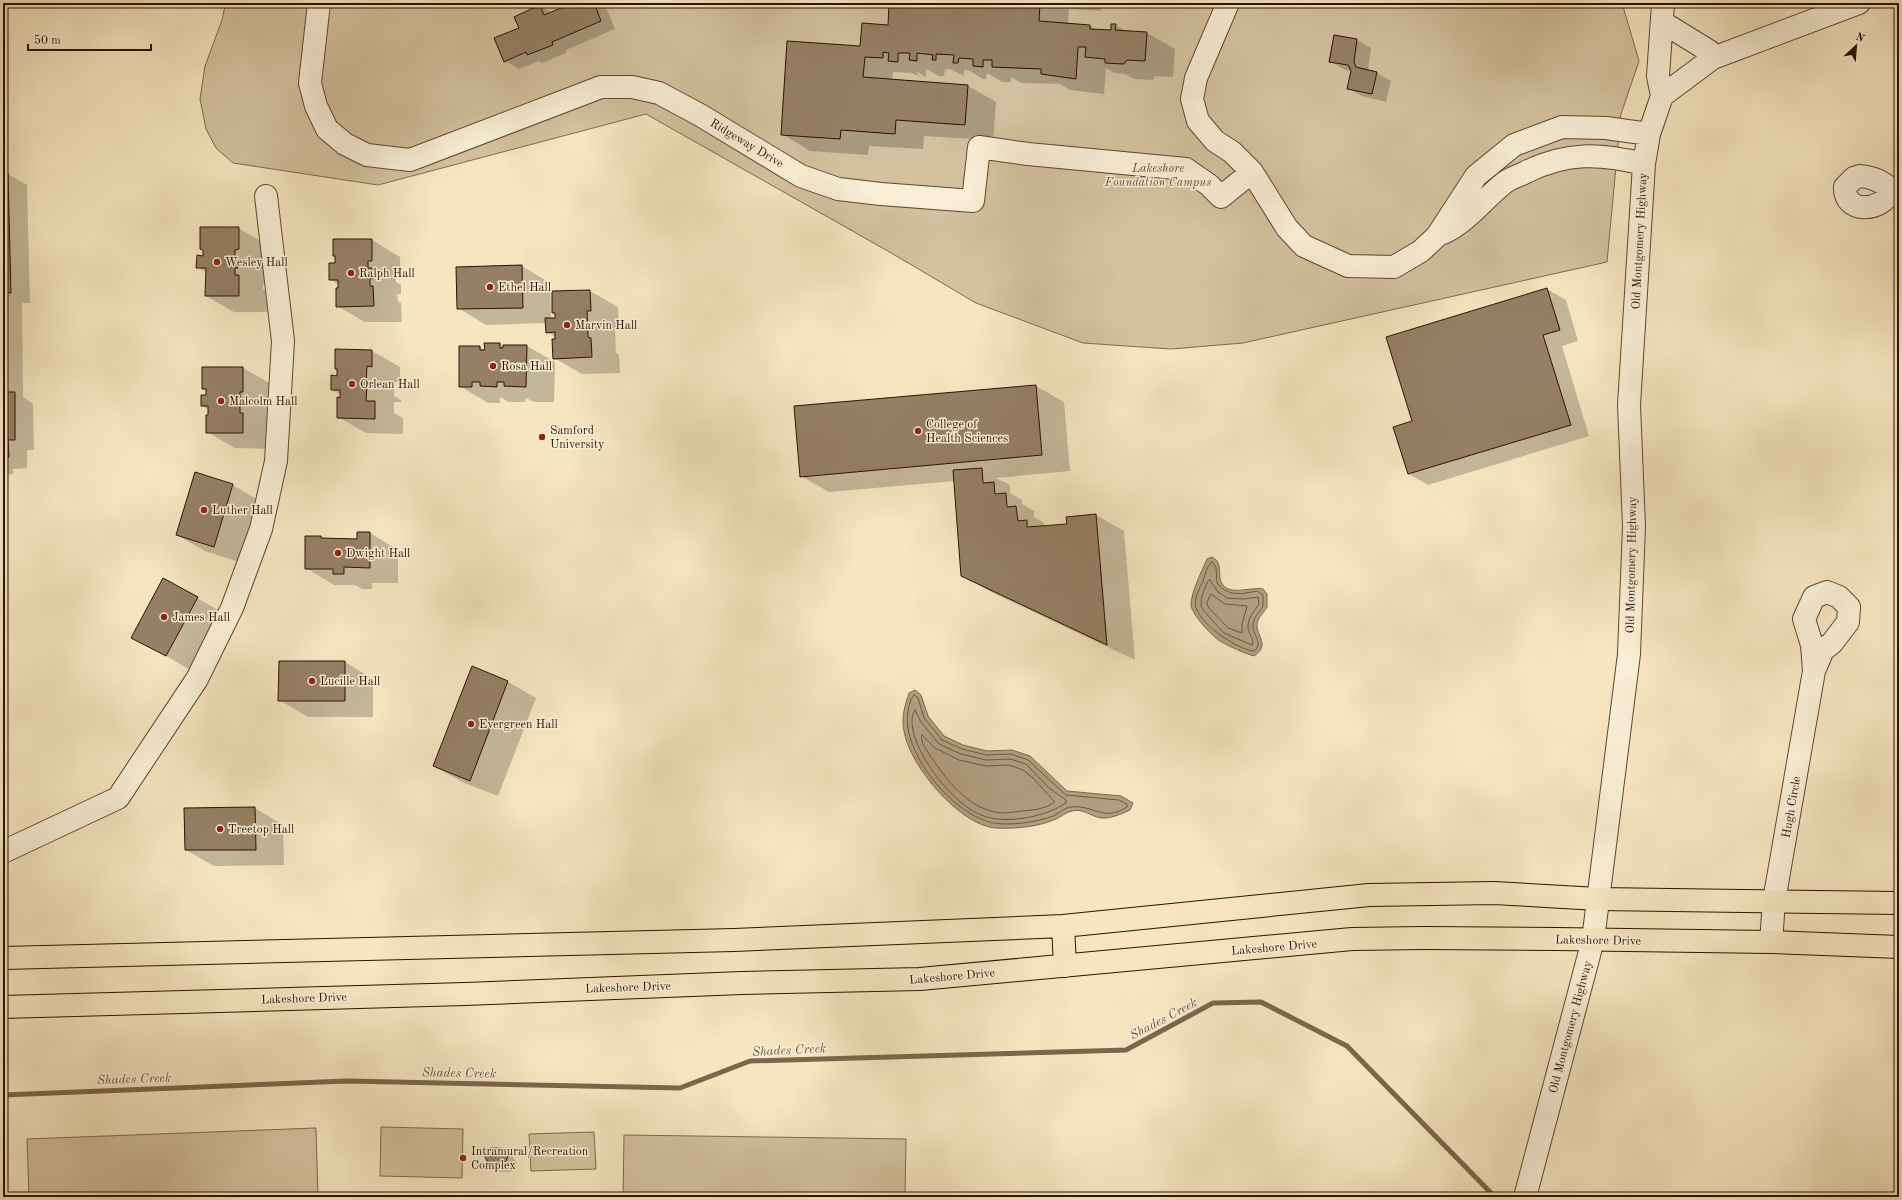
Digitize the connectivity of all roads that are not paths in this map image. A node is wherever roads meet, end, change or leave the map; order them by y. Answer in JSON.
{"nodes":[{"id":1,"x":319,"y":3,"type":"edge"},
{"id":2,"x":1228,"y":3,"type":"edge"},
{"id":3,"x":1859,"y":3,"type":"edge"},
{"id":4,"x":1663,"y":12,"type":"edge"},
{"id":5,"x":1713,"y":58,"type":"junction"},
{"id":6,"x":1662,"y":96,"type":"junction"},
{"id":7,"x":1649,"y":134,"type":"junction"},
{"id":8,"x":1542,"y":136,"type":"junction"},
{"id":9,"x":1546,"y":162,"type":"junction"},
{"id":10,"x":1644,"y":164,"type":"junction"},
{"id":11,"x":1252,"y":172,"type":"junction"},
{"id":12,"x":266,"y":196,"type":"dead end"},
{"id":13,"x":1437,"y":236,"type":"junction"},
{"id":14,"x":1814,"y":672,"type":"dead end"},
{"id":15,"x":3,"y":852,"type":"edge"},
{"id":16,"x":1598,"y":899,"type":"junction"},
{"id":17,"x":1774,"y":901,"type":"junction"},
{"id":18,"x":1899,"y":903,"type":"edge"},
{"id":19,"x":1063,"y":926,"type":"junction"},
{"id":20,"x":1594,"y":940,"type":"junction"},
{"id":21,"x":1771,"y":942,"type":"junction"},
{"id":22,"x":1899,"y":947,"type":"edge"},
{"id":23,"x":3,"y":958,"type":"edge"},
{"id":24,"x":1065,"y":966,"type":"junction"},
{"id":25,"x":3,"y":1006,"type":"edge"},
{"id":26,"x":1526,"y":1193,"type":"edge"}],
"edges":[{"from":1,"to":11,"type":"street","name":"Ridgeway Drive"},
{"from":2,"to":11,"type":"street"},
{"from":3,"to":5,"type":"street"},
{"from":4,"to":5,"type":"street"},
{"from":4,"to":6,"type":"street"},
{"from":5,"to":6,"type":"street"},
{"from":6,"to":7,"type":"street","name":"Old Montgomery Highway"},
{"from":7,"to":8,"type":"street"},
{"from":7,"to":10,"type":"street","name":"Old Montgomery Highway"},
{"from":8,"to":9,"type":"street"},
{"from":8,"to":13,"type":"street"},
{"from":9,"to":10,"type":"street"},
{"from":9,"to":13,"type":"street"},
{"from":10,"to":16,"type":"street","name":"Old Montgomery Highway"},
{"from":11,"to":13,"type":"street"},
{"from":12,"to":15,"type":"street"},
{"from":14,"to":17,"type":"street","name":"Hugh Circle"},
{"from":16,"to":17,"type":"main road"},
{"from":16,"to":19,"type":"main road"},
{"from":16,"to":20,"type":"street","name":"Old Montgomery Highway"},
{"from":17,"to":18,"type":"main road"},
{"from":17,"to":21,"type":"street","name":"Hugh Circle"},
{"from":19,"to":23,"type":"main road"},
{"from":19,"to":24,"type":"main road"},
{"from":20,"to":21,"type":"main road","name":"Lakeshore Drive"},
{"from":20,"to":24,"type":"main road","name":"Lakeshore Drive"},
{"from":20,"to":26,"type":"street","name":"Old Montgomery Highway"},
{"from":21,"to":22,"type":"main road","name":"Lakeshore Drive"},
{"from":24,"to":25,"type":"main road","name":"Lakeshore Drive"}]}
